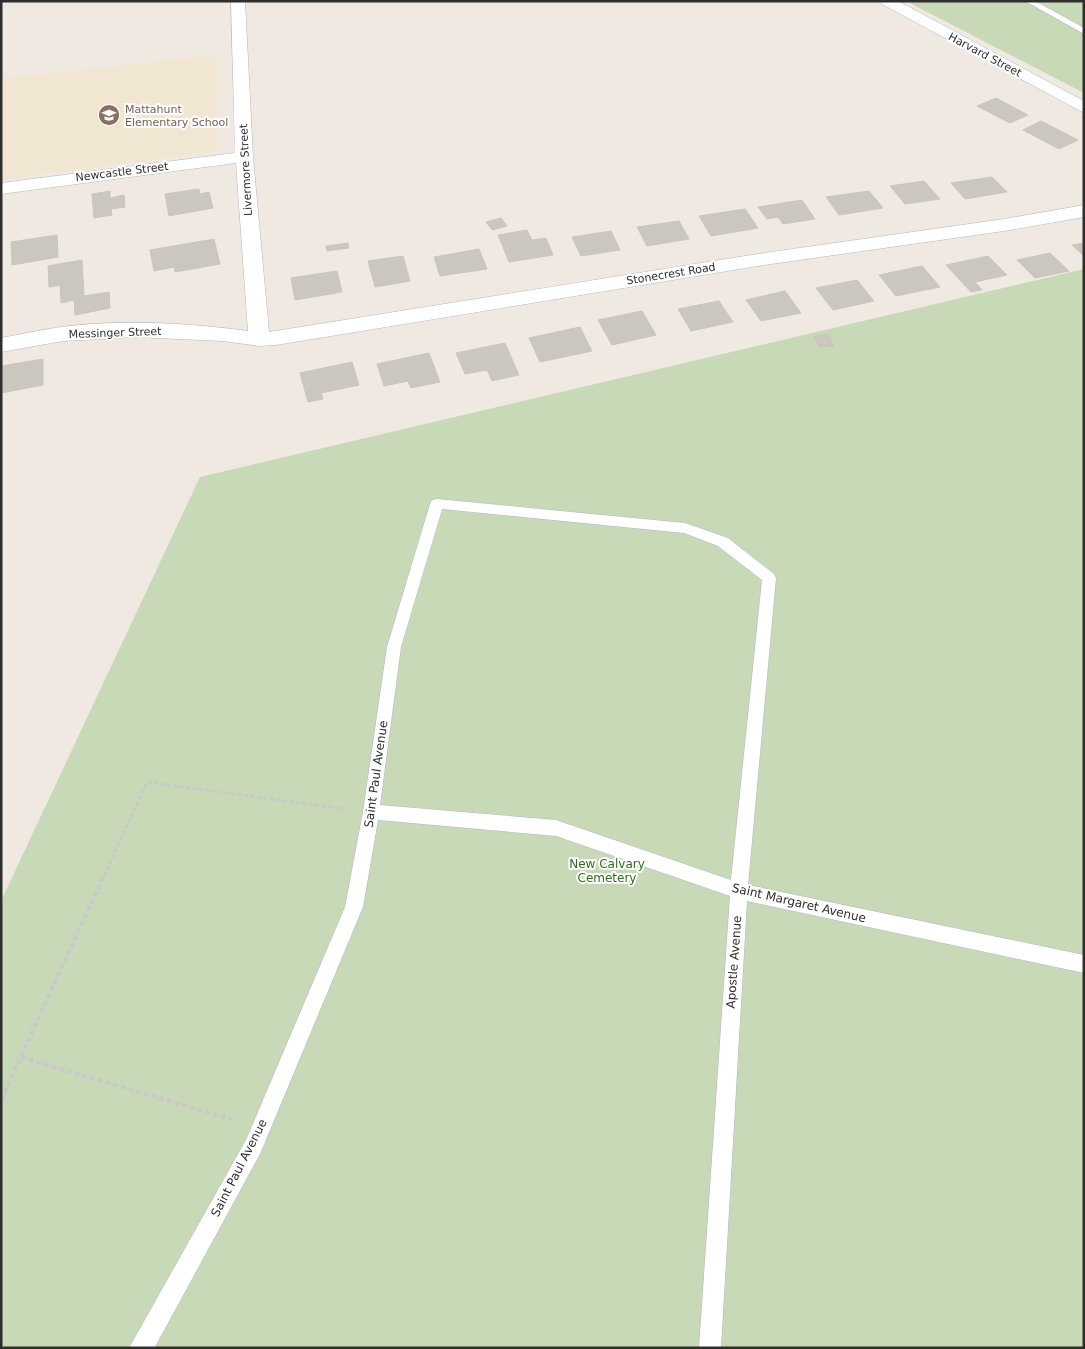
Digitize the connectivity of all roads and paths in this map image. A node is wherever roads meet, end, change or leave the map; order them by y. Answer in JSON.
{"nodes":[{"id":1,"x":238,"y":1,"type":"edge"},
{"id":2,"x":887,"y":1,"type":"edge"},
{"id":3,"x":1029,"y":1,"type":"edge"},
{"id":4,"x":1084,"y":32,"type":"edge"},
{"id":5,"x":1084,"y":108,"type":"edge"},
{"id":6,"x":244,"y":157,"type":"junction"},
{"id":7,"x":1,"y":189,"type":"edge"},
{"id":8,"x":1084,"y":211,"type":"edge"},
{"id":9,"x":259,"y":339,"type":"junction"},
{"id":10,"x":1,"y":345,"type":"edge"},
{"id":11,"x":769,"y":578,"type":"joint"},
{"id":12,"x":371,"y":812,"type":"junction"},
{"id":13,"x":739,"y":891,"type":"junction"},
{"id":14,"x":1084,"y":964,"type":"edge"},
{"id":15,"x":21,"y":1057,"type":"junction"},
{"id":16,"x":1,"y":1100,"type":"edge"},
{"id":17,"x":261,"y":1128,"type":"junction"},
{"id":18,"x":140,"y":1348,"type":"edge"},
{"id":19,"x":710,"y":1348,"type":"edge"}],
"edges":[{"from":1,"to":6,"type":"street","name":"Livermore Street"},
{"from":2,"to":5,"type":"street","name":"Harvard Street"},
{"from":3,"to":4,"type":"lane"},
{"from":6,"to":7,"type":"street","name":"Newcastle Street"},
{"from":6,"to":9,"type":"street","name":"Livermore Street"},
{"from":8,"to":9,"type":"street","name":"Stonecrest Road"},
{"from":9,"to":10,"type":"street","name":"Messinger Street"},
{"from":11,"to":12,"type":"lane","name":"Saint Paul Avenue"},
{"from":11,"to":13,"type":"lane","name":"Apostle Avenue"},
{"from":12,"to":13,"type":"lane","name":"Saint Margaret Avenue"},
{"from":12,"to":15,"type":"path"},
{"from":12,"to":17,"type":"lane","name":"Saint Paul Avenue"},
{"from":13,"to":14,"type":"lane","name":"Saint Margaret Avenue"},
{"from":13,"to":19,"type":"lane","name":"Apostle Avenue"},
{"from":15,"to":16,"type":"path"},
{"from":15,"to":17,"type":"path"},
{"from":17,"to":18,"type":"lane","name":"Saint Paul Avenue"}]}
